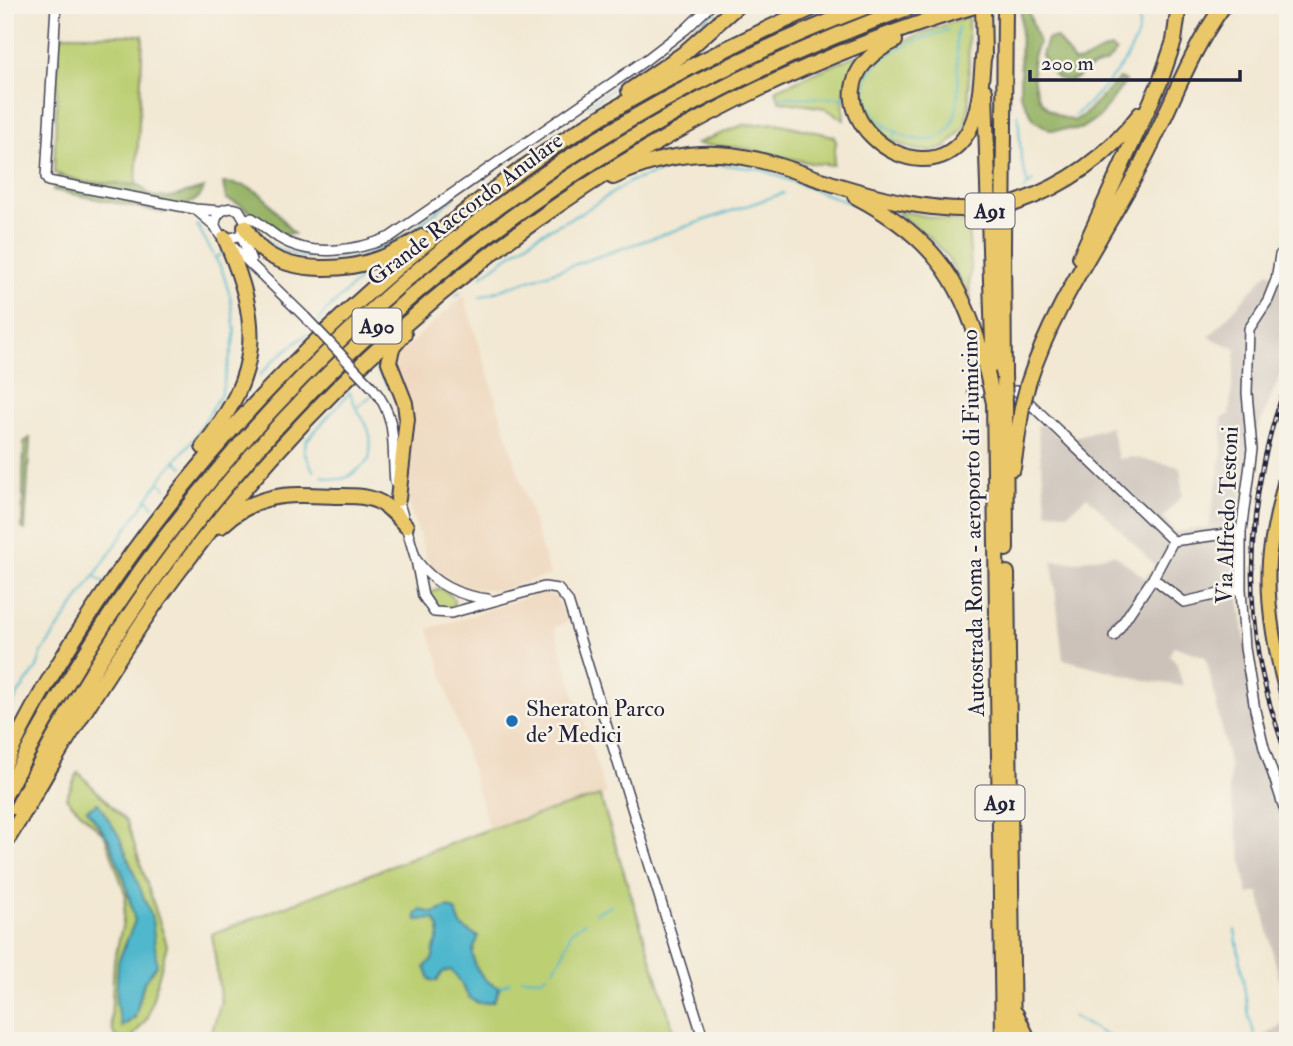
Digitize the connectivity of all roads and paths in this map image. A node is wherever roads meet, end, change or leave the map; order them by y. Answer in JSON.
{"nodes":[{"id":1,"x":56,"y":5,"type":"edge"},
{"id":2,"x":711,"y":5,"type":"edge"},
{"id":3,"x":738,"y":5,"type":"edge"},
{"id":4,"x":819,"y":5,"type":"edge"},
{"id":5,"x":871,"y":5,"type":"edge"},
{"id":6,"x":916,"y":5,"type":"edge"},
{"id":7,"x":1180,"y":5,"type":"edge"},
{"id":8,"x":1224,"y":5,"type":"edge"},
{"id":9,"x":1005,"y":8,"type":"edge"},
{"id":10,"x":978,"y":9,"type":"edge"},
{"id":11,"x":984,"y":48,"type":"junction"},
{"id":12,"x":1165,"y":71,"type":"junction"},
{"id":13,"x":554,"y":148,"type":"junction"},
{"id":14,"x":832,"y":184,"type":"junction"},
{"id":15,"x":1016,"y":203,"type":"dead end"},
{"id":16,"x":195,"y":209,"type":"junction"},
{"id":17,"x":977,"y":209,"type":"dead end"},
{"id":18,"x":221,"y":211,"type":"junction"},
{"id":19,"x":460,"y":215,"type":"junction"},
{"id":20,"x":540,"y":216,"type":"junction"},
{"id":21,"x":215,"y":226,"type":"junction"},
{"id":22,"x":244,"y":227,"type":"junction"},
{"id":23,"x":225,"y":238,"type":"junction"},
{"id":24,"x":1280,"y":255,"type":"dead end"},
{"id":25,"x":256,"y":267,"type":"junction"},
{"id":26,"x":467,"y":271,"type":"junction"},
{"id":27,"x":1067,"y":291,"type":"junction"},
{"id":28,"x":995,"y":374,"type":"junction"},
{"id":29,"x":972,"y":391,"type":"dead end"},
{"id":30,"x":999,"y":403,"type":"junction"},
{"id":31,"x":1288,"y":466,"type":"edge"},
{"id":32,"x":398,"y":499,"type":"junction"},
{"id":33,"x":152,"y":526,"type":"junction"},
{"id":34,"x":406,"y":526,"type":"junction"},
{"id":35,"x":1241,"y":532,"type":"junction"},
{"id":36,"x":1173,"y":541,"type":"junction"},
{"id":37,"x":416,"y":560,"type":"junction"},
{"id":38,"x":1006,"y":560,"type":"junction"},
{"id":39,"x":177,"y":573,"type":"junction"},
{"id":40,"x":1153,"y":578,"type":"junction"},
{"id":41,"x":439,"y":582,"type":"junction"},
{"id":42,"x":1241,"y":589,"type":"junction"},
{"id":43,"x":456,"y":591,"type":"junction"},
{"id":44,"x":494,"y":599,"type":"junction"},
{"id":45,"x":425,"y":600,"type":"junction"},
{"id":46,"x":451,"y":613,"type":"junction"},
{"id":47,"x":1114,"y":636,"type":"dead end"},
{"id":48,"x":1288,"y":699,"type":"edge"},
{"id":49,"x":5,"y":764,"type":"edge"},
{"id":50,"x":5,"y":795,"type":"edge"},
{"id":51,"x":1288,"y":820,"type":"edge"},
{"id":52,"x":5,"y":831,"type":"edge"},
{"id":53,"x":5,"y":843,"type":"edge"},
{"id":54,"x":1007,"y":1001,"type":"junction"},
{"id":55,"x":704,"y":1041,"type":"edge"},
{"id":56,"x":994,"y":1041,"type":"edge"},
{"id":57,"x":1003,"y":1041,"type":"edge"},
{"id":58,"x":1013,"y":1041,"type":"edge"},
{"id":59,"x":1029,"y":1041,"type":"edge"}],
"edges":[{"from":1,"to":16,"type":"street"},
{"from":2,"to":22,"type":"street"},
{"from":3,"to":13,"type":"highway"},
{"from":4,"to":13,"type":"highway","name":"Grande Raccordo Anulare"},
{"from":5,"to":50,"type":"highway","name":"Grande Raccordo Anulare","number":"A90"},
{"from":6,"to":52,"type":"highway","name":"Grande Raccordo Anulare","number":"A90"},
{"from":7,"to":12,"type":"highway"},
{"from":8,"to":27,"type":"highway"},
{"from":9,"to":28,"type":"highway","name":"Autostrada Roma - aeroporto di Fiumicino","number":"A91"},
{"from":10,"to":11,"type":"highway","name":"Autostrada Roma - aeroporto di Fiumicino","number":"A91"},
{"from":10,"to":11,"type":"highway"},
{"from":10,"to":20,"type":"highway"},
{"from":11,"to":28,"type":"highway","name":"Autostrada Roma - aeroporto di Fiumicino","number":"A91"},
{"from":12,"to":15,"type":"highway"},
{"from":12,"to":27,"type":"highway"},
{"from":13,"to":19,"type":"highway","name":"Grande Raccordo Anulare"},
{"from":14,"to":17,"type":"highway"},
{"from":14,"to":20,"type":"highway"},
{"from":14,"to":28,"type":"highway"},
{"from":16,"to":18,"type":"street"},
{"from":16,"to":21,"type":"street"},
{"from":18,"to":21,"type":"street"},
{"from":18,"to":22,"type":"street"},
{"from":19,"to":22,"type":"highway"},
{"from":19,"to":33,"type":"highway","name":"Grande Raccordo Anulare"},
{"from":20,"to":26,"type":"highway"},
{"from":21,"to":23,"type":"street"},
{"from":22,"to":23,"type":"street"},
{"from":22,"to":25,"type":"street"},
{"from":23,"to":25,"type":"street"},
{"from":23,"to":33,"type":"highway"},
{"from":24,"to":35,"type":"street","name":"Via Alfredo Testoni"},
{"from":25,"to":32,"type":"street","bridge":true},
{"from":26,"to":32,"type":"highway"},
{"from":26,"to":39,"type":"highway"},
{"from":27,"to":38,"type":"highway","bridge":true},
{"from":28,"to":30,"type":"highway","name":"Autostrada Roma - aeroporto di Fiumicino","number":"A91","bridge":true},
{"from":29,"to":36,"type":"street"},
{"from":30,"to":38,"type":"highway","name":"Autostrada Roma - aeroporto di Fiumicino","number":"A91"},
{"from":30,"to":54,"type":"highway","name":"Autostrada Roma - aeroporto di Fiumicino","number":"A91"},
{"from":31,"to":48,"type":"main road"},
{"from":32,"to":34,"type":"street"},
{"from":33,"to":49,"type":"highway","name":"Grande Raccordo Anulare"},
{"from":34,"to":37,"type":"street"},
{"from":34,"to":39,"type":"highway"},
{"from":35,"to":36,"type":"street"},
{"from":35,"to":42,"type":"street","name":"Via Alfredo Testoni"},
{"from":36,"to":40,"type":"street"},
{"from":37,"to":41,"type":"street"},
{"from":37,"to":45,"type":"street"},
{"from":38,"to":54,"type":"highway","name":"Autostrada Roma - aeroporto di Fiumicino","number":"A91"},
{"from":39,"to":53,"type":"highway"},
{"from":40,"to":42,"type":"street"},
{"from":40,"to":47,"type":"street"},
{"from":41,"to":43,"type":"street"},
{"from":41,"to":45,"type":"street"},
{"from":42,"to":51,"type":"street","name":"Via Alfredo Testoni"},
{"from":43,"to":44,"type":"street"},
{"from":43,"to":46,"type":"street"},
{"from":44,"to":46,"type":"street"},
{"from":44,"to":55,"type":"street"},
{"from":45,"to":46,"type":"street"},
{"from":54,"to":56,"type":"highway"},
{"from":54,"to":57,"type":"highway","name":"Autostrada Roma - aeroporto di Fiumicino","number":"A91"},
{"from":54,"to":58,"type":"highway","name":"Autostrada Roma - aeroporto di Fiumicino","number":"A91"},
{"from":54,"to":59,"type":"highway"}]}
